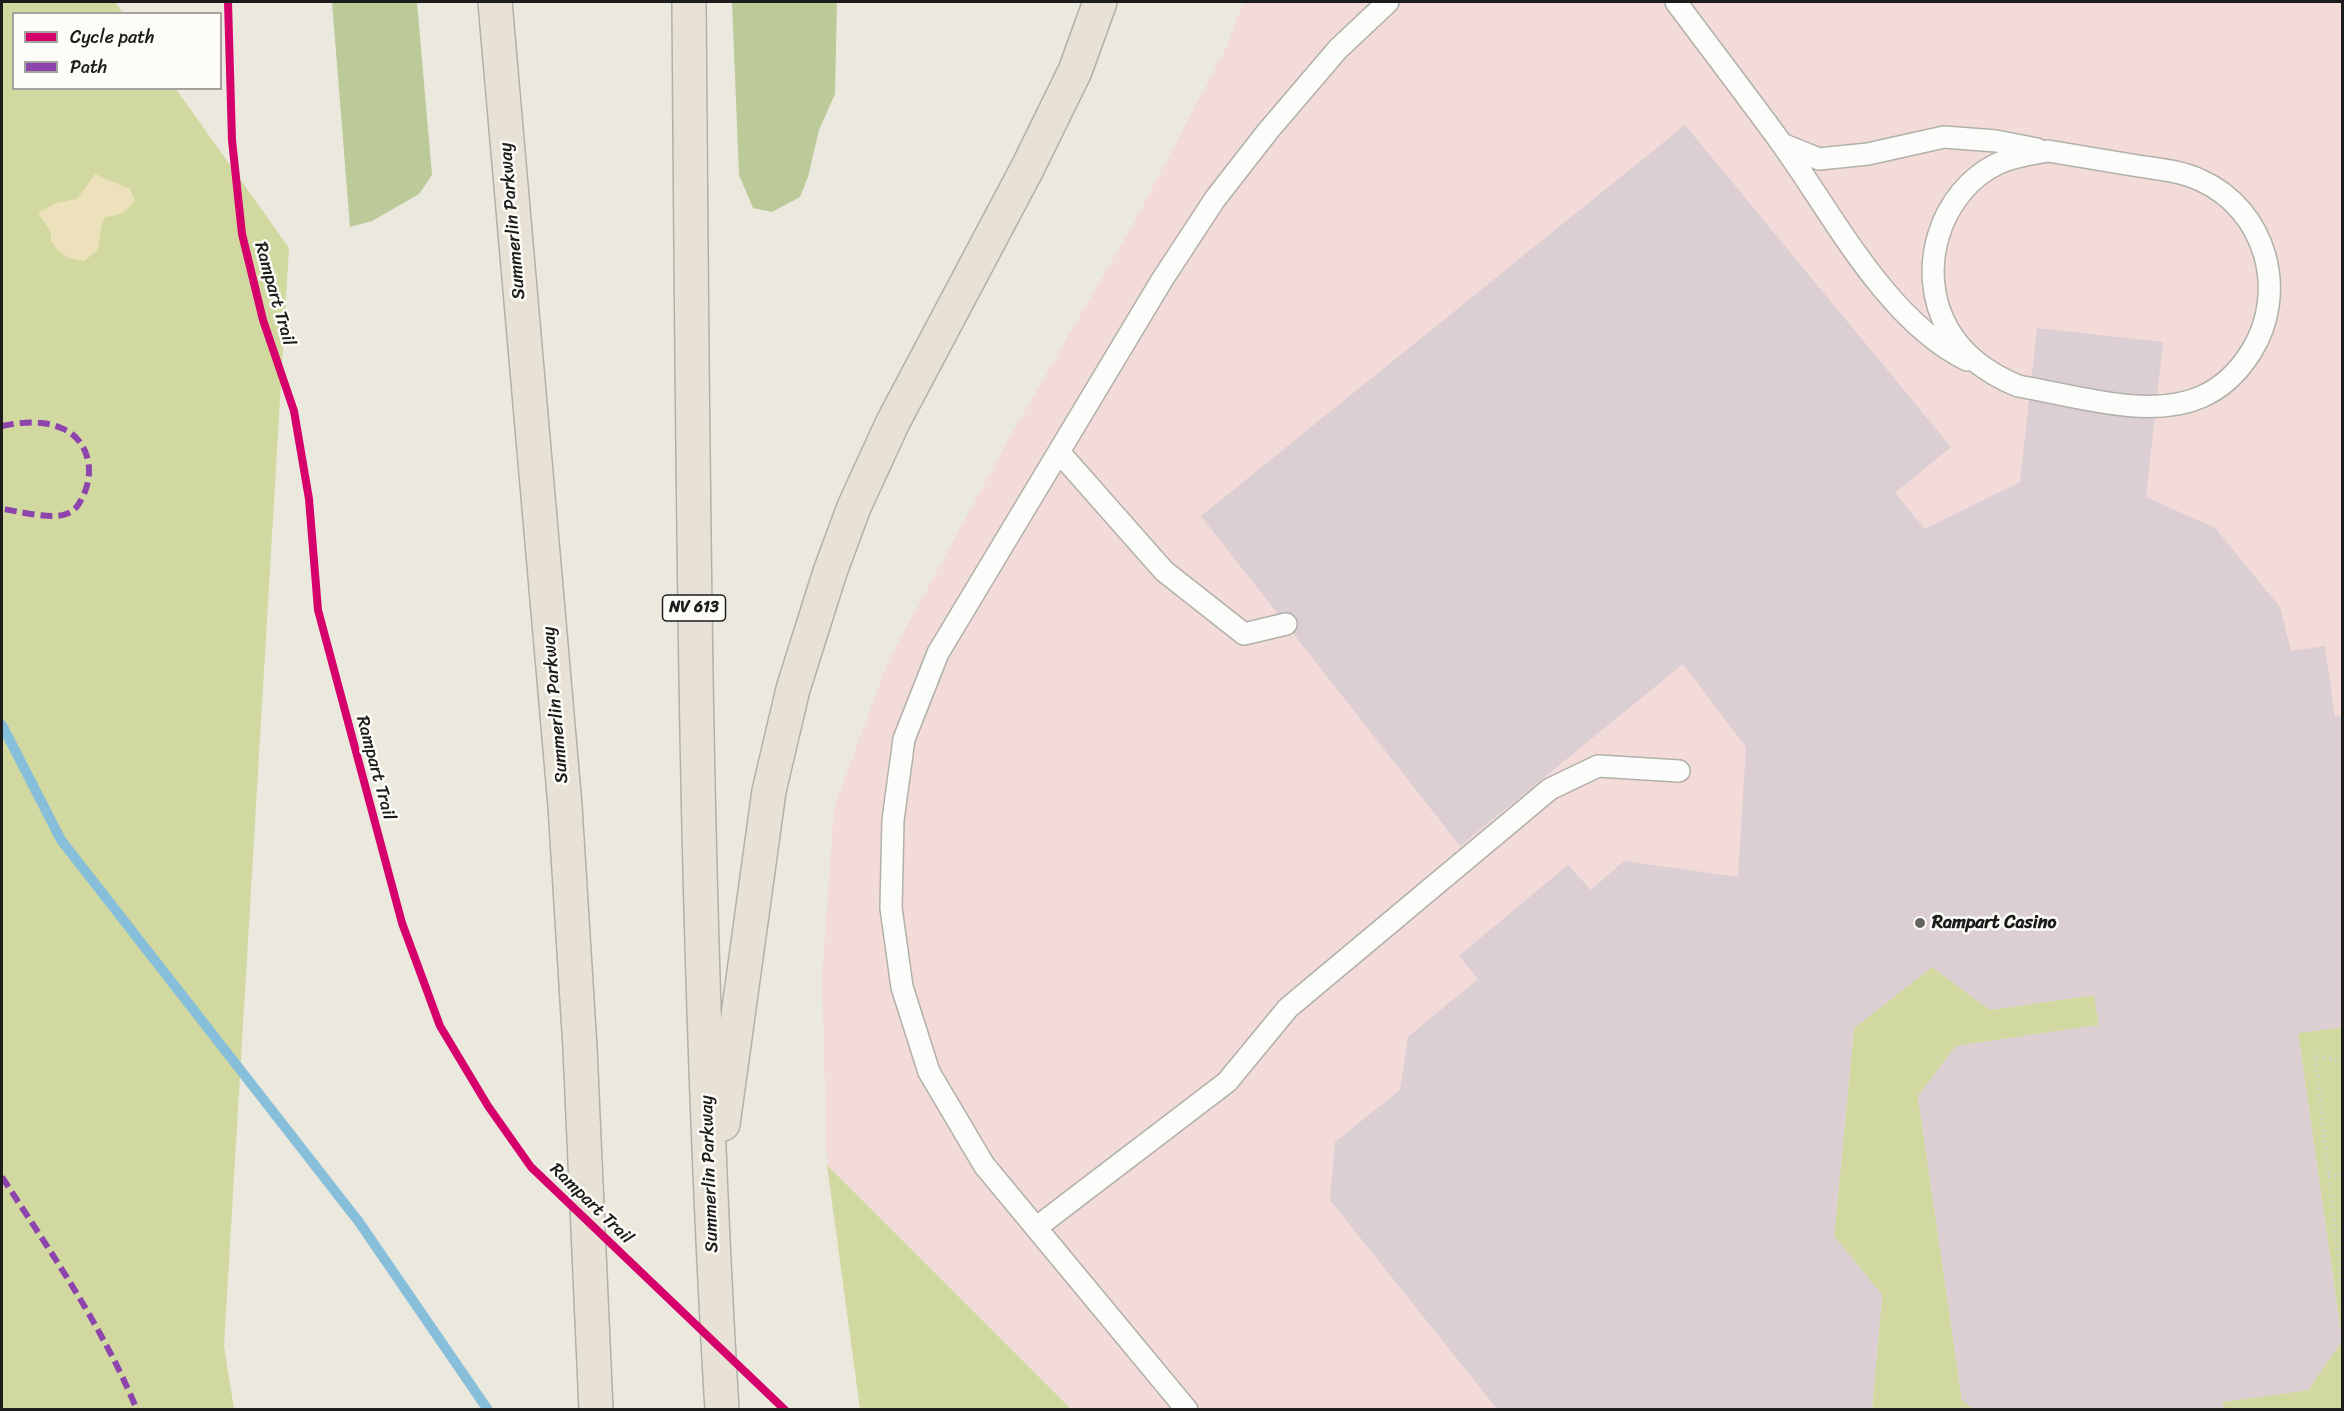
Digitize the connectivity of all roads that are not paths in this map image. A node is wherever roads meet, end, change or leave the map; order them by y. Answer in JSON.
{"nodes":[{"id":1,"x":495,"y":2,"type":"edge"},
{"id":2,"x":689,"y":2,"type":"edge"},
{"id":3,"x":1100,"y":2,"type":"edge"},
{"id":4,"x":1388,"y":2,"type":"edge"},
{"id":5,"x":1676,"y":2,"type":"edge"},
{"id":6,"x":1782,"y":144,"type":"junction"},
{"id":7,"x":2048,"y":152,"type":"junction"},
{"id":8,"x":1981,"y":367,"type":"junction"},
{"id":9,"x":1059,"y":452,"type":"junction"},
{"id":10,"x":1286,"y":624,"type":"dead end"},
{"id":11,"x":1679,"y":771,"type":"dead end"},
{"id":12,"x":711,"y":1215,"type":"junction"},
{"id":13,"x":1037,"y":1227,"type":"junction"},
{"id":14,"x":596,"y":1410,"type":"edge"},
{"id":15,"x":722,"y":1410,"type":"edge"},
{"id":16,"x":1186,"y":1410,"type":"edge"}],
"edges":[{"from":1,"to":14,"type":"highway","name":"Summerlin Parkway"},
{"from":2,"to":12,"type":"highway","name":"Summerlin Parkway","number":"NV 613"},
{"from":3,"to":12,"type":"highway"},
{"from":4,"to":9,"type":"lane"},
{"from":5,"to":6,"type":"lane"},
{"from":6,"to":7,"type":"lane"},
{"from":6,"to":8,"type":"lane"},
{"from":7,"to":8,"type":"lane"},
{"from":7,"to":8,"type":"lane"},
{"from":9,"to":10,"type":"lane"},
{"from":9,"to":13,"type":"lane"},
{"from":11,"to":13,"type":"lane"},
{"from":12,"to":15,"type":"highway","name":"Summerlin Parkway","number":"NV 613"},
{"from":13,"to":16,"type":"lane"}]}
